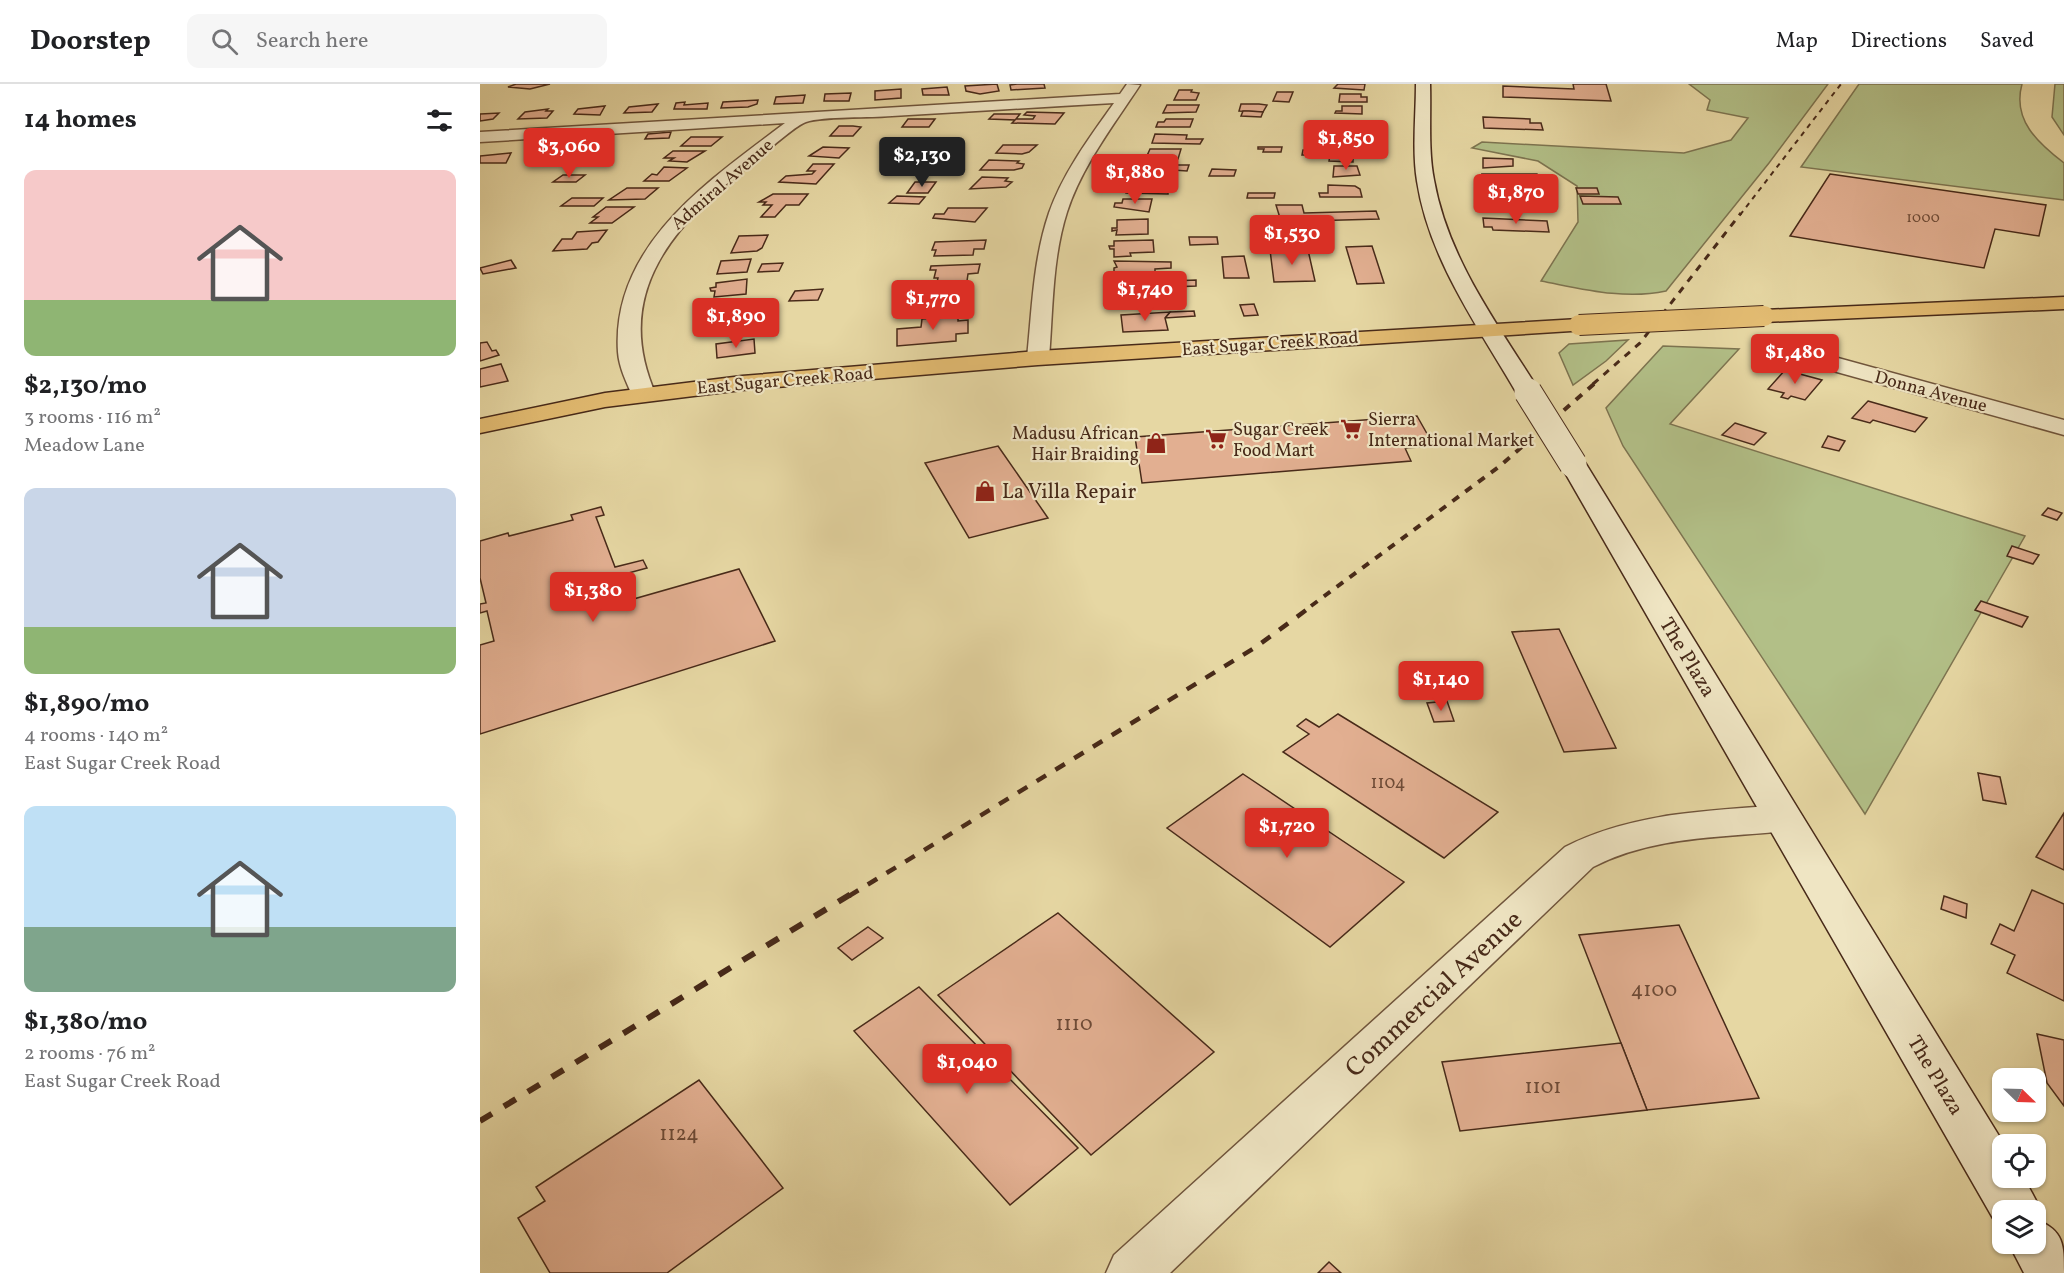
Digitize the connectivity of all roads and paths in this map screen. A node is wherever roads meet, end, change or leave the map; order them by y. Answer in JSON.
{"nodes":[{"id":1,"x":1423,"y":84,"type":"edge"},
{"id":2,"x":1129,"y":91,"type":"edge"},
{"id":3,"x":802,"y":117,"type":"junction"},
{"id":4,"x":480,"y":137,"type":"edge"},
{"id":5,"x":2064,"y":303,"type":"edge"},
{"id":6,"x":1491,"y":329,"type":"junction"},
{"id":7,"x":1797,"y":354,"type":"dead end"},
{"id":8,"x":1038,"y":358,"type":"junction"},
{"id":9,"x":644,"y":394,"type":"junction"},
{"id":10,"x":480,"y":426,"type":"edge"},
{"id":11,"x":2064,"y":428,"type":"edge"},
{"id":12,"x":1784,"y":818,"type":"junction"},
{"id":13,"x":2010,"y":1200,"type":"edge"},
{"id":14,"x":2041,"y":1254,"type":"edge"},
{"id":15,"x":1132,"y":1273,"type":"edge"},
{"id":16,"x":2053,"y":1273,"type":"edge"}],
"edges":[{"from":1,"to":6,"type":"street","name":"The Plaza"},
{"from":2,"to":3,"type":"street"},
{"from":2,"to":8,"type":"street"},
{"from":3,"to":4,"type":"street"},
{"from":3,"to":9,"type":"street","name":"Admiral Avenue"},
{"from":5,"to":6,"type":"main road","name":"East Sugar Creek Road","bridge":true},
{"from":6,"to":8,"type":"main road","name":"East Sugar Creek Road"},
{"from":6,"to":12,"type":"street","name":"The Plaza","bridge":true},
{"from":7,"to":11,"type":"street","name":"Donna Avenue"},
{"from":8,"to":9,"type":"main road","name":"East Sugar Creek Road"},
{"from":9,"to":10,"type":"main road","name":"East Sugar Creek Road"},
{"from":12,"to":13,"type":"street","name":"The Plaza"},
{"from":12,"to":15,"type":"street","name":"Commercial Avenue"},
{"from":14,"to":16,"type":"street"}]}
